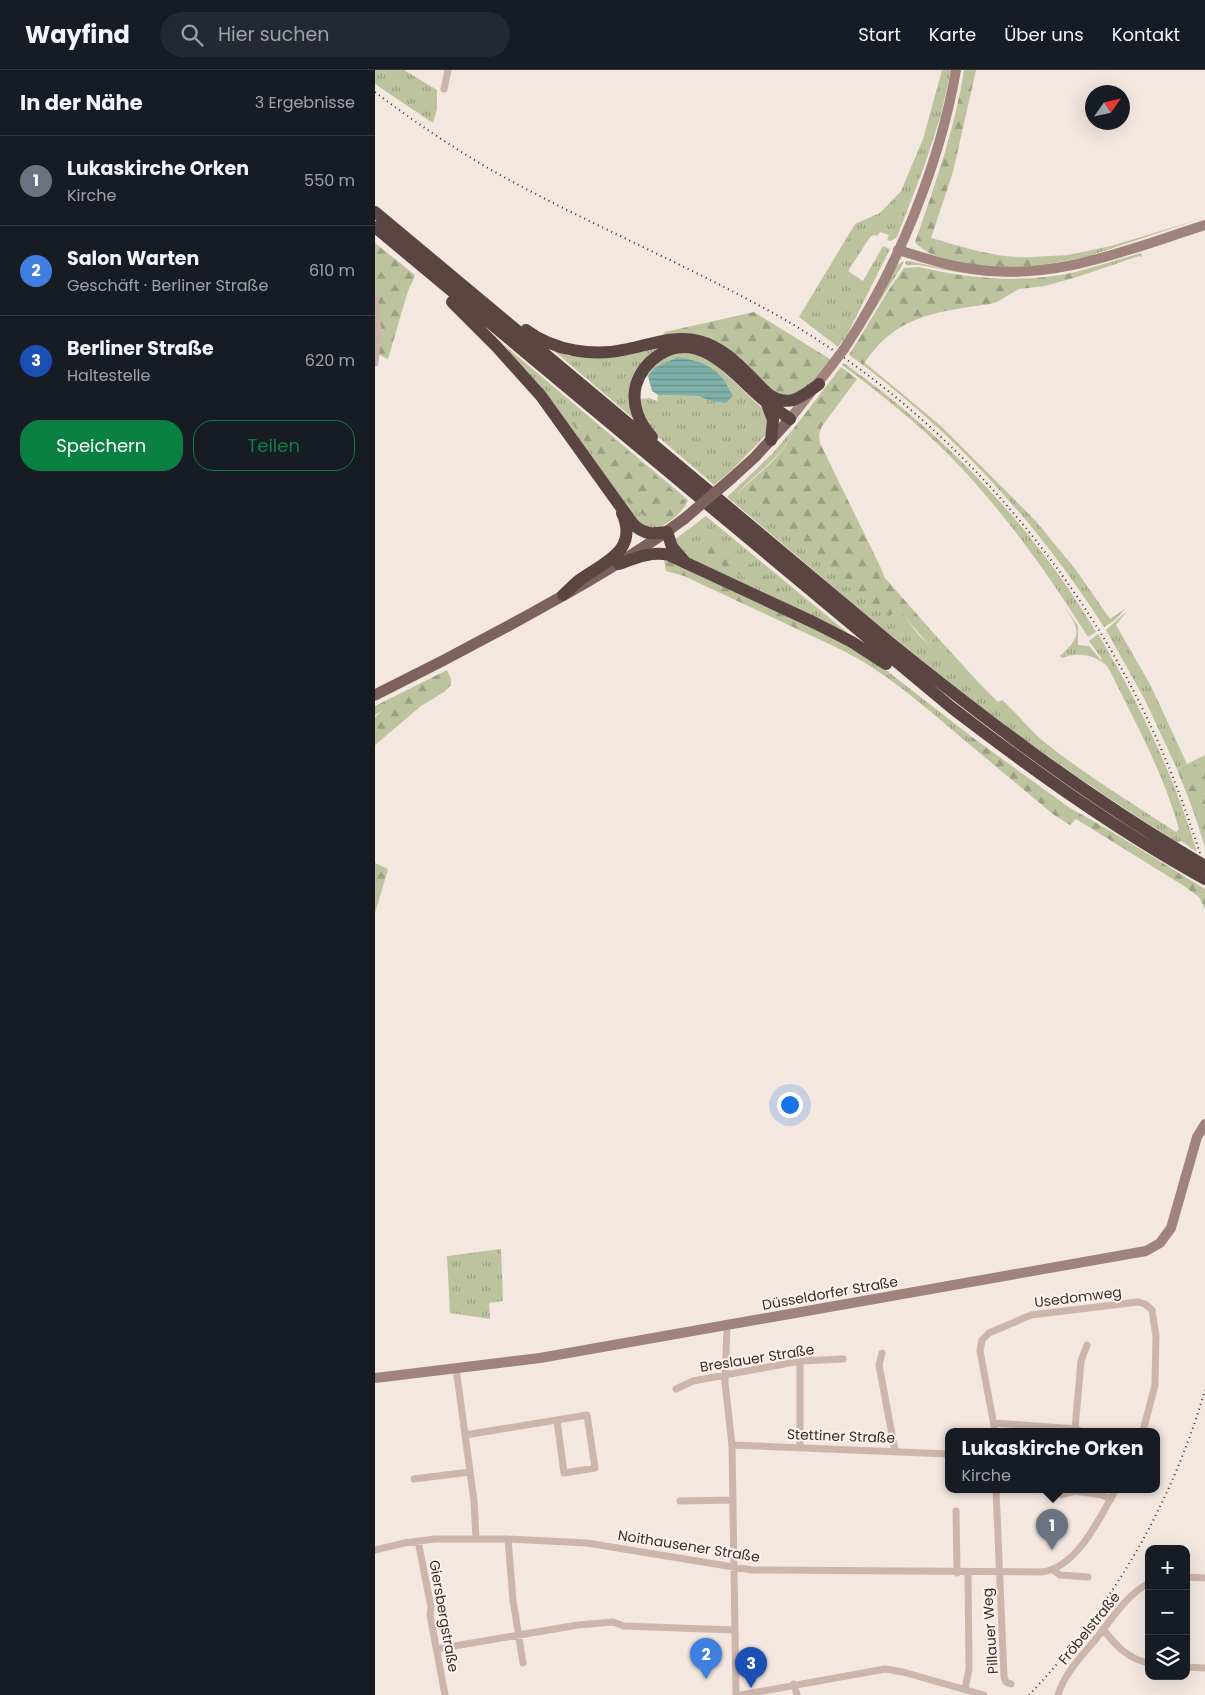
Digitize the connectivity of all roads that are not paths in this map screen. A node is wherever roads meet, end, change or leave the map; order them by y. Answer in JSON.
{"nodes":[{"id":1,"x":449,"y":70,"type":"edge"},
{"id":2,"x":956,"y":70,"type":"edge"},
{"id":3,"x":444,"y":89,"type":"dead end"},
{"id":4,"x":375,"y":212,"type":"edge"},
{"id":5,"x":1205,"y":225,"type":"edge"},
{"id":6,"x":375,"y":227,"type":"edge"},
{"id":7,"x":392,"y":242,"type":"junction"},
{"id":8,"x":898,"y":250,"type":"junction"},
{"id":9,"x":375,"y":300,"type":"edge"},
{"id":10,"x":483,"y":302,"type":"junction"},
{"id":11,"x":375,"y":363,"type":"edge"},
{"id":12,"x":819,"y":384,"type":"junction"},
{"id":13,"x":768,"y":399,"type":"junction"},
{"id":14,"x":790,"y":419,"type":"junction"},
{"id":15,"x":771,"y":440,"type":"junction"},
{"id":16,"x":689,"y":475,"type":"junction"},
{"id":17,"x":615,"y":500,"type":"junction"},
{"id":18,"x":667,"y":532,"type":"junction"},
{"id":19,"x":685,"y":562,"type":"junction"},
{"id":20,"x":619,"y":564,"type":"junction"},
{"id":21,"x":563,"y":596,"type":"junction"},
{"id":22,"x":375,"y":694,"type":"edge"},
{"id":23,"x":952,"y":708,"type":"junction"},
{"id":24,"x":1202,"y":873,"type":"edge"},
{"id":25,"x":1205,"y":1124,"type":"edge"},
{"id":26,"x":727,"y":1326,"type":"junction"},
{"id":27,"x":1087,"y":1345,"type":"dead end"},
{"id":28,"x":882,"y":1353,"type":"dead end"},
{"id":29,"x":843,"y":1358,"type":"dead end"},
{"id":30,"x":800,"y":1361,"type":"junction"},
{"id":31,"x":456,"y":1368,"type":"junction"},
{"id":32,"x":725,"y":1375,"type":"junction"},
{"id":33,"x":375,"y":1378,"type":"edge"},
{"id":34,"x":676,"y":1389,"type":"dead end"},
{"id":35,"x":557,"y":1420,"type":"junction"},
{"id":36,"x":995,"y":1427,"type":"edge"},
{"id":37,"x":1023,"y":1428,"type":"edge"},
{"id":38,"x":1078,"y":1428,"type":"edge"},
{"id":39,"x":1144,"y":1428,"type":"edge"},
{"id":40,"x":465,"y":1435,"type":"junction"},
{"id":41,"x":732,"y":1445,"type":"junction"},
{"id":42,"x":801,"y":1447,"type":"junction"},
{"id":43,"x":895,"y":1451,"type":"junction"},
{"id":44,"x":945,"y":1454,"type":"edge"},
{"id":45,"x":470,"y":1472,"type":"junction"},
{"id":46,"x":414,"y":1480,"type":"dead end"},
{"id":47,"x":996,"y":1493,"type":"edge"},
{"id":48,"x":1068,"y":1493,"type":"edge"},
{"id":49,"x":1088,"y":1493,"type":"edge"},
{"id":50,"x":1115,"y":1493,"type":"edge"},
{"id":51,"x":1062,"y":1495,"type":"dead end"},
{"id":52,"x":1111,"y":1499,"type":"junction"},
{"id":53,"x":733,"y":1500,"type":"junction"},
{"id":54,"x":680,"y":1501,"type":"dead end"},
{"id":55,"x":956,"y":1511,"type":"dead end"},
{"id":56,"x":476,"y":1538,"type":"junction"},
{"id":57,"x":508,"y":1539,"type":"junction"},
{"id":58,"x":418,"y":1541,"type":"junction"},
{"id":59,"x":375,"y":1550,"type":"edge"},
{"id":60,"x":733,"y":1568,"type":"junction"},
{"id":61,"x":1053,"y":1570,"type":"junction"},
{"id":62,"x":957,"y":1573,"type":"junction"},
{"id":63,"x":968,"y":1573,"type":"junction"},
{"id":64,"x":998,"y":1573,"type":"junction"},
{"id":65,"x":1088,"y":1577,"type":"dead end"},
{"id":66,"x":1190,"y":1577,"type":"edge"},
{"id":67,"x":1205,"y":1578,"type":"edge"},
{"id":68,"x":1145,"y":1586,"type":"edge"},
{"id":69,"x":1103,"y":1629,"type":"junction"},
{"id":70,"x":734,"y":1630,"type":"junction"},
{"id":71,"x":519,"y":1636,"type":"junction"},
{"id":72,"x":437,"y":1649,"type":"junction"},
{"id":73,"x":1145,"y":1662,"type":"edge"},
{"id":74,"x":523,"y":1663,"type":"dead end"},
{"id":75,"x":1190,"y":1667,"type":"edge"},
{"id":76,"x":1205,"y":1668,"type":"edge"},
{"id":77,"x":795,"y":1684,"type":"junction"},
{"id":78,"x":1011,"y":1684,"type":"dead end"},
{"id":79,"x":965,"y":1690,"type":"junction"},
{"id":80,"x":445,"y":1695,"type":"edge"},
{"id":81,"x":736,"y":1695,"type":"edge"},
{"id":82,"x":741,"y":1695,"type":"edge"},
{"id":83,"x":797,"y":1695,"type":"edge"},
{"id":84,"x":984,"y":1695,"type":"edge"},
{"id":85,"x":1058,"y":1695,"type":"edge"}],
"edges":[{"from":1,"to":3,"type":"street"},
{"from":2,"to":8,"type":"street"},
{"from":4,"to":10,"type":"highway"},
{"from":5,"to":8,"type":"street"},
{"from":6,"to":7,"type":"highway"},
{"from":7,"to":17,"type":"highway"},
{"from":7,"to":23,"type":"highway"},
{"from":8,"to":12,"type":"street","bridge":true},
{"from":9,"to":11,"type":"street"},
{"from":10,"to":13,"type":"highway"},
{"from":10,"to":16,"type":"highway"},
{"from":12,"to":13,"type":"highway"},
{"from":12,"to":14,"type":"street"},
{"from":13,"to":14,"type":"highway"},
{"from":13,"to":15,"type":"highway"},
{"from":13,"to":16,"type":"highway"},
{"from":14,"to":15,"type":"main road"},
{"from":15,"to":18,"type":"main road","bridge":true},
{"from":16,"to":24,"type":"highway","bridge":true},
{"from":17,"to":18,"type":"highway"},
{"from":17,"to":21,"type":"highway"},
{"from":18,"to":19,"type":"highway"},
{"from":18,"to":20,"type":"main road"},
{"from":19,"to":20,"type":"highway"},
{"from":19,"to":23,"type":"highway"},
{"from":20,"to":21,"type":"main road"},
{"from":21,"to":22,"type":"main road"},
{"from":23,"to":24,"type":"highway"},
{"from":25,"to":26,"type":"street","name":"Düsseldorfer Straße"},
{"from":26,"to":31,"type":"street","name":"Düsseldorfer Straße"},
{"from":26,"to":32,"type":"street"},
{"from":27,"to":38,"type":"street"},
{"from":28,"to":43,"type":"street"},
{"from":29,"to":30,"type":"street","name":"Breslauer Straße"},
{"from":30,"to":32,"type":"street","name":"Breslauer Straße"},
{"from":30,"to":42,"type":"street"},
{"from":31,"to":33,"type":"street","name":"Düsseldorfer Straße"},
{"from":31,"to":40,"type":"street"},
{"from":32,"to":34,"type":"street","name":"Breslauer Straße"},
{"from":32,"to":41,"type":"street"},
{"from":35,"to":35,"type":"street"},
{"from":35,"to":40,"type":"street"},
{"from":36,"to":37,"type":"street"},
{"from":36,"to":39,"type":"street","name":"Usedomweg"},
{"from":40,"to":45,"type":"street"},
{"from":41,"to":42,"type":"street","name":"Stettiner Straße"},
{"from":41,"to":53,"type":"street"},
{"from":42,"to":43,"type":"street","name":"Stettiner Straße"},
{"from":43,"to":44,"type":"street","name":"Stettiner Straße"},
{"from":45,"to":46,"type":"street"},
{"from":45,"to":56,"type":"street"},
{"from":47,"to":64,"type":"street","name":"Pillauer Weg"},
{"from":48,"to":51,"type":"street"},
{"from":49,"to":52,"type":"street"},
{"from":50,"to":52,"type":"street"},
{"from":52,"to":61,"type":"street"},
{"from":53,"to":54,"type":"street"},
{"from":53,"to":60,"type":"street"},
{"from":55,"to":62,"type":"street"},
{"from":56,"to":57,"type":"street","name":"Noithausener Straße"},
{"from":56,"to":58,"type":"street","name":"Noithausener Straße"},
{"from":57,"to":60,"type":"street","name":"Noithausener Straße"},
{"from":57,"to":71,"type":"street"},
{"from":58,"to":59,"type":"street","name":"Noithausener Straße"},
{"from":58,"to":72,"type":"street","name":"Giersbergstraße"},
{"from":60,"to":62,"type":"street","name":"Noithausener Straße"},
{"from":60,"to":70,"type":"street"},
{"from":61,"to":64,"type":"street","name":"Noithausener Straße"},
{"from":61,"to":65,"type":"street","name":"Noithausener Straße"},
{"from":62,"to":63,"type":"street","name":"Noithausener Straße"},
{"from":63,"to":64,"type":"street","name":"Noithausener Straße"},
{"from":63,"to":79,"type":"street"},
{"from":64,"to":78,"type":"street","name":"Pillauer Weg"},
{"from":66,"to":67,"type":"street"},
{"from":68,"to":69,"type":"street","name":"Fröbelstraße"},
{"from":69,"to":73,"type":"street"},
{"from":69,"to":85,"type":"street","name":"Fröbelstraße"},
{"from":70,"to":71,"type":"street"},
{"from":70,"to":81,"type":"street"},
{"from":71,"to":72,"type":"street"},
{"from":71,"to":74,"type":"street"},
{"from":72,"to":80,"type":"street","name":"Giersbergstraße"},
{"from":75,"to":76,"type":"street"},
{"from":77,"to":79,"type":"street"},
{"from":77,"to":82,"type":"street"},
{"from":77,"to":83,"type":"street"},
{"from":79,"to":84,"type":"street"}]}
